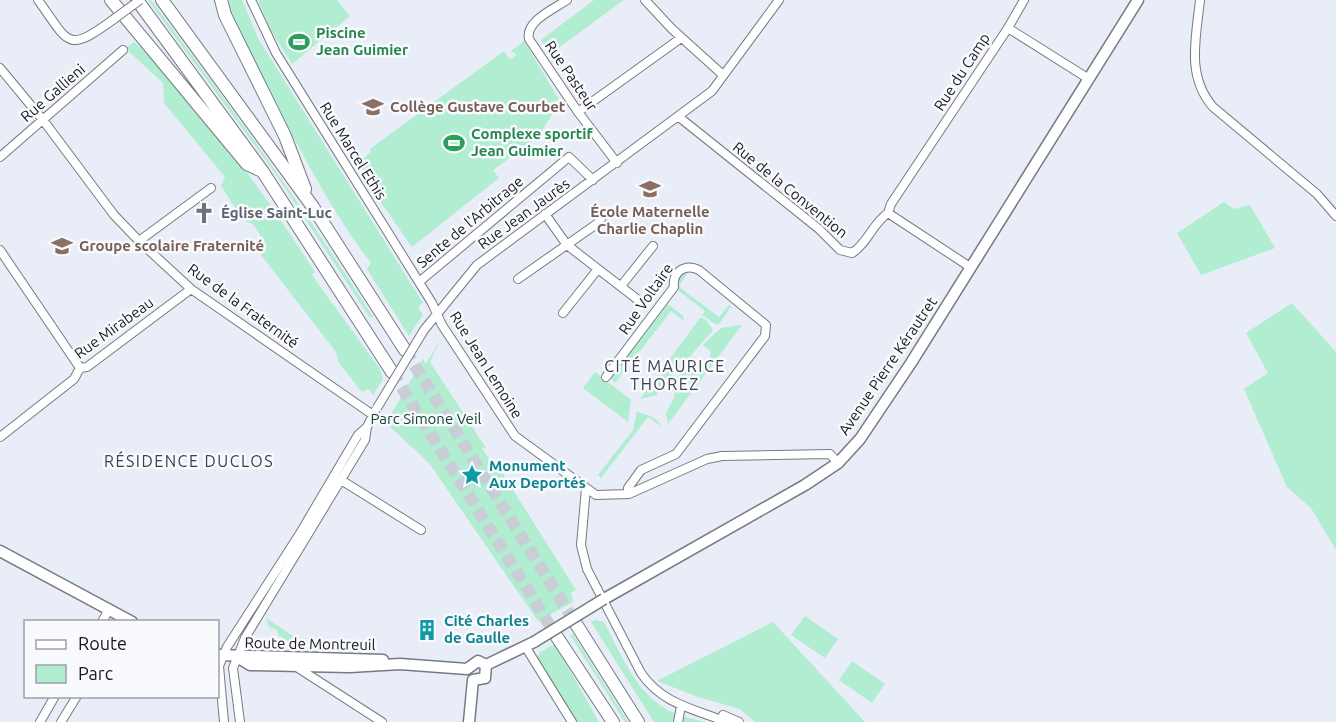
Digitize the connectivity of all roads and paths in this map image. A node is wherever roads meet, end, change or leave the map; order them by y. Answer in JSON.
{"nodes":[{"id":1,"x":38,"y":0,"type":"edge"},
{"id":2,"x":111,"y":0,"type":"edge"},
{"id":3,"x":139,"y":0,"type":"edge"},
{"id":4,"x":162,"y":0,"type":"edge"},
{"id":5,"x":221,"y":0,"type":"edge"},
{"id":6,"x":251,"y":0,"type":"edge"},
{"id":7,"x":567,"y":0,"type":"edge"},
{"id":8,"x":645,"y":0,"type":"edge"},
{"id":9,"x":779,"y":0,"type":"edge"},
{"id":10,"x":1024,"y":0,"type":"edge"},
{"id":11,"x":1138,"y":0,"type":"edge"},
{"id":12,"x":1200,"y":1,"type":"edge"},
{"id":13,"x":1008,"y":28,"type":"junction"},
{"id":14,"x":681,"y":38,"type":"junction"},
{"id":15,"x":123,"y":50,"type":"dead end"},
{"id":16,"x":0,"y":68,"type":"edge"},
{"id":17,"x":723,"y":75,"type":"junction"},
{"id":18,"x":1089,"y":79,"type":"junction"},
{"id":19,"x":578,"y":112,"type":"junction"},
{"id":20,"x":679,"y":117,"type":"junction"},
{"id":21,"x":43,"y":120,"type":"junction"},
{"id":22,"x":0,"y":157,"type":"edge"},
{"id":23,"x":617,"y":163,"type":"junction"},
{"id":24,"x":263,"y":171,"type":"junction"},
{"id":25,"x":593,"y":180,"type":"junction"},
{"id":26,"x":211,"y":188,"type":"dead end"},
{"id":27,"x":313,"y":207,"type":"junction"},
{"id":28,"x":888,"y":213,"type":"junction"},
{"id":29,"x":545,"y":214,"type":"junction"},
{"id":30,"x":603,"y":216,"type":"dead end"},
{"id":31,"x":1336,"y":216,"type":"edge"},
{"id":32,"x":139,"y":241,"type":"junction"},
{"id":33,"x":567,"y":245,"type":"junction"},
{"id":34,"x":653,"y":246,"type":"dead end"},
{"id":35,"x":0,"y":250,"type":"edge"},
{"id":36,"x":970,"y":267,"type":"junction"},
{"id":37,"x":598,"y":268,"type":"junction"},
{"id":38,"x":518,"y":279,"type":"dead end"},
{"id":39,"x":419,"y":282,"type":"junction"},
{"id":40,"x":621,"y":286,"type":"junction"},
{"id":41,"x":191,"y":289,"type":"junction"},
{"id":42,"x":642,"y":303,"type":"dead end"},
{"id":43,"x":563,"y":313,"type":"dead end"},
{"id":44,"x":437,"y":314,"type":"junction"},
{"id":45,"x":405,"y":350,"type":"tunnel mouth"},
{"id":46,"x":80,"y":368,"type":"junction"},
{"id":47,"x":392,"y":372,"type":"tunnel mouth"},
{"id":48,"x":606,"y":377,"type":"dead end"},
{"id":49,"x":375,"y":412,"type":"junction"},
{"id":50,"x":366,"y":427,"type":"junction"},
{"id":51,"x":0,"y":437,"type":"edge"},
{"id":52,"x":838,"y":463,"type":"junction"},
{"id":53,"x":341,"y":480,"type":"junction"},
{"id":54,"x":586,"y":488,"type":"junction"},
{"id":55,"x":628,"y":494,"type":"junction"},
{"id":56,"x":421,"y":530,"type":"dead end"},
{"id":57,"x":0,"y":551,"type":"edge"},
{"id":58,"x":604,"y":599,"type":"junction"},
{"id":59,"x":109,"y":609,"type":"junction"},
{"id":60,"x":103,"y":620,"type":"edge"},
{"id":61,"x":127,"y":620,"type":"edge"},
{"id":62,"x":576,"y":624,"type":"tunnel mouth"},
{"id":63,"x":558,"y":637,"type":"tunnel mouth"},
{"id":64,"x":529,"y":644,"type":"junction"},
{"id":65,"x":220,"y":656,"type":"edge"},
{"id":66,"x":237,"y":657,"type":"junction"},
{"id":67,"x":400,"y":664,"type":"junction"},
{"id":68,"x":486,"y":665,"type":"junction"},
{"id":69,"x":294,"y":666,"type":"junction"},
{"id":70,"x":467,"y":669,"type":"junction"},
{"id":71,"x":473,"y":680,"type":"junction"},
{"id":72,"x":54,"y":698,"type":"edge"},
{"id":73,"x":76,"y":698,"type":"edge"},
{"id":74,"x":681,"y":706,"type":"junction"},
{"id":75,"x":694,"y":711,"type":"junction"},
{"id":76,"x":40,"y":722,"type":"edge"},
{"id":77,"x":61,"y":722,"type":"edge"},
{"id":78,"x":224,"y":722,"type":"edge"},
{"id":79,"x":240,"y":722,"type":"edge"},
{"id":80,"x":382,"y":722,"type":"edge"},
{"id":81,"x":469,"y":722,"type":"edge"},
{"id":82,"x":572,"y":722,"type":"edge"},
{"id":83,"x":613,"y":722,"type":"edge"},
{"id":84,"x":638,"y":722,"type":"edge"},
{"id":85,"x":678,"y":722,"type":"edge"},
{"id":86,"x":727,"y":722,"type":"edge"},
{"id":87,"x":739,"y":722,"type":"edge"}],
"edges":[{"from":1,"to":3,"type":"street","bridge":true},
{"from":2,"to":24,"type":"highway"},
{"from":3,"to":24,"type":"highway"},
{"from":4,"to":27,"type":"highway"},
{"from":5,"to":27,"type":"highway"},
{"from":6,"to":39,"type":"street","name":"Rue Marcel Ethis"},
{"from":7,"to":19,"type":"street","name":"Rue Pasteur"},
{"from":8,"to":14,"type":"street"},
{"from":9,"to":17,"type":"street","name":"Rue Jean Jaurès"},
{"from":10,"to":13,"type":"street"},
{"from":11,"to":18,"type":"main road","name":"Avenue Pierre Kérautret"},
{"from":12,"to":31,"type":"street"},
{"from":13,"to":18,"type":"street","name":"Rue du Camp"},
{"from":13,"to":28,"type":"street","name":"Rue du Camp"},
{"from":14,"to":17,"type":"street"},
{"from":14,"to":19,"type":"street"},
{"from":15,"to":21,"type":"street","name":"Rue Gallieni"},
{"from":16,"to":21,"type":"street","name":"Rue de la Fraternité"},
{"from":17,"to":20,"type":"street","name":"Rue Jean Jaurès"},
{"from":18,"to":36,"type":"main road","name":"Avenue Pierre Kérautret"},
{"from":19,"to":23,"type":"street","name":"Rue Pasteur"},
{"from":20,"to":23,"type":"street","name":"Rue Jean Jaurès"},
{"from":20,"to":28,"type":"street","name":"Rue de la Convention"},
{"from":21,"to":22,"type":"street","name":"Rue Gallieni"},
{"from":21,"to":32,"type":"street","name":"Rue de la Fraternité"},
{"from":23,"to":25,"type":"street","name":"Rue Jean Jaurès"},
{"from":24,"to":47,"type":"highway"},
{"from":25,"to":29,"type":"street","name":"Rue Jean Jaurès"},
{"from":25,"to":39,"type":"street","name":"Sente de l'Arbitrage"},
{"from":26,"to":32,"type":"street"},
{"from":27,"to":45,"type":"highway"},
{"from":28,"to":36,"type":"street"},
{"from":29,"to":33,"type":"street"},
{"from":29,"to":44,"type":"street","name":"Rue Jean Jaurès"},
{"from":30,"to":33,"type":"street"},
{"from":32,"to":41,"type":"street","name":"Rue de la Fraternité"},
{"from":33,"to":37,"type":"street"},
{"from":33,"to":38,"type":"street"},
{"from":34,"to":40,"type":"street"},
{"from":35,"to":46,"type":"street"},
{"from":36,"to":52,"type":"main road","name":"Avenue Pierre Kérautret"},
{"from":37,"to":40,"type":"street"},
{"from":37,"to":43,"type":"street"},
{"from":39,"to":44,"type":"street","name":"Rue Marcel Ethis"},
{"from":40,"to":42,"type":"street"},
{"from":41,"to":46,"type":"street","name":"Rue Mirabeau"},
{"from":41,"to":49,"type":"street","name":"Rue de la Fraternité"},
{"from":44,"to":49,"type":"street","name":"Rue Jean Jaurès","bridge":true},
{"from":44,"to":54,"type":"street","name":"Rue Jean Lemoine"},
{"from":46,"to":51,"type":"street","name":"Rue Mirabeau"},
{"from":48,"to":55,"type":"street","name":"Rue Voltaire"},
{"from":49,"to":50,"type":"street","name":"Rue Jean Jaurès"},
{"from":50,"to":53,"type":"street","name":"Rue Jean Jaurès"},
{"from":50,"to":65,"type":"street","name":"Rue Jean Jaurès"},
{"from":52,"to":55,"type":"street","name":"Rue Jean Lemoine"},
{"from":52,"to":58,"type":"main road","name":"Avenue Pierre Kérautret"},
{"from":53,"to":56,"type":"street"},
{"from":53,"to":66,"type":"street","name":"Rue Jean Jaurès"},
{"from":54,"to":55,"type":"street","name":"Rue Jean Lemoine"},
{"from":54,"to":58,"type":"street"},
{"from":57,"to":59,"type":"main road"},
{"from":58,"to":64,"type":"main road","name":"Avenue Pierre Kérautret","bridge":true},
{"from":58,"to":74,"type":"street"},
{"from":59,"to":60,"type":"street"},
{"from":59,"to":61,"type":"main road"},
{"from":62,"to":84,"type":"highway"},
{"from":63,"to":83,"type":"highway"},
{"from":64,"to":68,"type":"main road","name":"Avenue Pierre Kérautret"},
{"from":64,"to":82,"type":"street"},
{"from":65,"to":66,"type":"main road"},
{"from":65,"to":78,"type":"street"},
{"from":66,"to":67,"type":"main road","name":"Route de Montreuil"},
{"from":66,"to":69,"type":"main road","name":"Route de Montreuil"},
{"from":66,"to":79,"type":"street"},
{"from":67,"to":69,"type":"main road","name":"Route de Montreuil"},
{"from":67,"to":70,"type":"main road","name":"Route de Montreuil"},
{"from":68,"to":70,"type":"main road"},
{"from":68,"to":71,"type":"main road"},
{"from":69,"to":80,"type":"street"},
{"from":70,"to":71,"type":"main road"},
{"from":71,"to":81,"type":"main road"},
{"from":72,"to":76,"type":"street"},
{"from":73,"to":77,"type":"street"},
{"from":74,"to":75,"type":"street"},
{"from":74,"to":85,"type":"street"},
{"from":75,"to":86,"type":"street"},
{"from":75,"to":87,"type":"street"}]}
